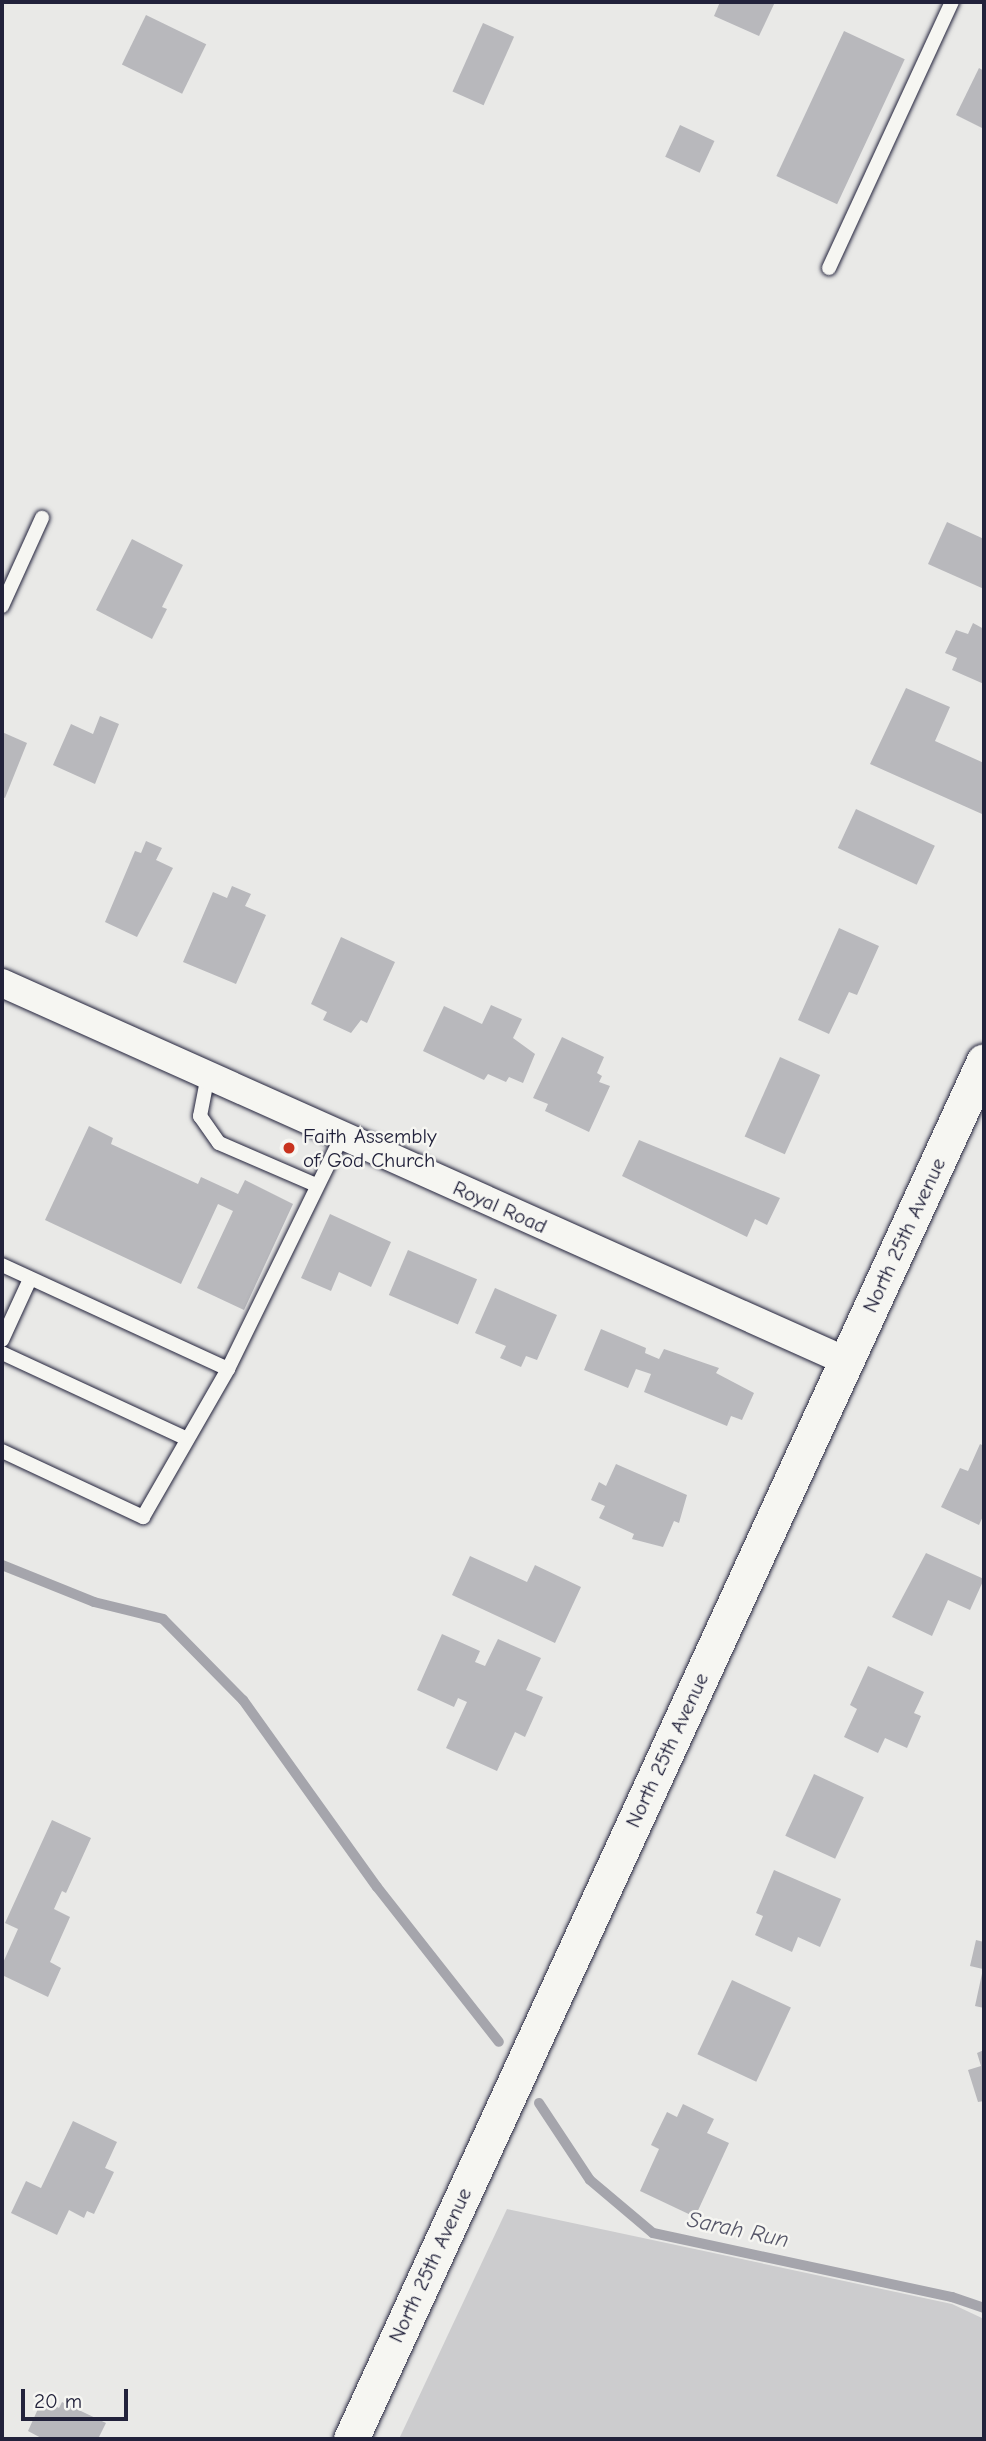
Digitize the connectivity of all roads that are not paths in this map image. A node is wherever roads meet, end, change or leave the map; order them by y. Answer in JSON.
{"nodes":[{"id":1,"x":952,"y":2,"type":"edge"},
{"id":2,"x":829,"y":268,"type":"dead end"},
{"id":3,"x":42,"y":518,"type":"dead end"},
{"id":4,"x":2,"y":606,"type":"edge"},
{"id":5,"x":2,"y":983,"type":"edge"},
{"id":6,"x":984,"y":1061,"type":"edge"},
{"id":7,"x":208,"y":1075,"type":"junction"},
{"id":8,"x":342,"y":1136,"type":"junction"},
{"id":9,"x":316,"y":1185,"type":"junction"},
{"id":10,"x":2,"y":1265,"type":"edge"},
{"id":11,"x":30,"y":1279,"type":"junction"},
{"id":12,"x":2,"y":1340,"type":"edge"},
{"id":13,"x":2,"y":1353,"type":"edge"},
{"id":14,"x":846,"y":1362,"type":"junction"},
{"id":15,"x":228,"y":1369,"type":"junction"},
{"id":16,"x":187,"y":1438,"type":"junction"},
{"id":17,"x":2,"y":1451,"type":"edge"},
{"id":18,"x":351,"y":2439,"type":"edge"}],
"edges":[{"from":1,"to":2,"type":"lane"},
{"from":3,"to":4,"type":"lane"},
{"from":5,"to":7,"type":"street","name":"Royal Road"},
{"from":6,"to":14,"type":"street","name":"North 25th Avenue"},
{"from":7,"to":8,"type":"street","name":"Royal Road"},
{"from":7,"to":9,"type":"lane"},
{"from":8,"to":9,"type":"lane"},
{"from":8,"to":14,"type":"street","name":"Royal Road"},
{"from":9,"to":15,"type":"lane"},
{"from":10,"to":11,"type":"lane"},
{"from":11,"to":12,"type":"lane"},
{"from":11,"to":15,"type":"lane"},
{"from":13,"to":16,"type":"lane"},
{"from":14,"to":18,"type":"street","name":"North 25th Avenue"},
{"from":15,"to":16,"type":"lane"},
{"from":16,"to":17,"type":"lane"}]}
